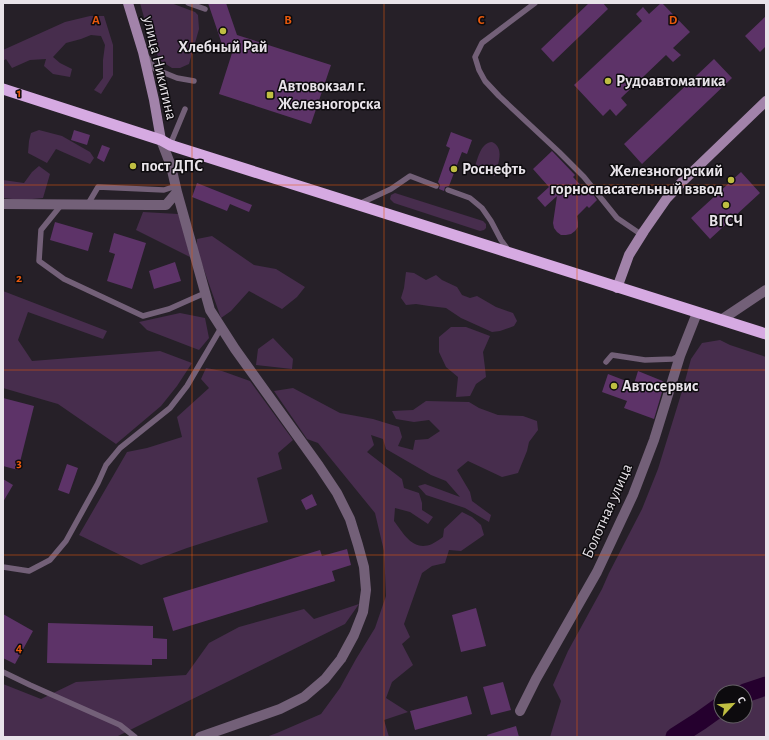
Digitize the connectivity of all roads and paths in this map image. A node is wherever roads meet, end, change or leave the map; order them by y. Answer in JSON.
{"nodes":[{"id":1,"x":128,"y":3,"type":"edge"},
{"id":2,"x":188,"y":3,"type":"edge"},
{"id":3,"x":535,"y":3,"type":"edge"},
{"id":4,"x":205,"y":9,"type":"dead end"},
{"id":5,"x":143,"y":52,"type":"junction"},
{"id":6,"x":194,"y":81,"type":"dead end"},
{"id":7,"x":3,"y":89,"type":"edge"},
{"id":8,"x":766,"y":101,"type":"edge"},
{"id":9,"x":185,"y":109,"type":"dead end"},
{"id":10,"x":166,"y":142,"type":"junction"},
{"id":11,"x":436,"y":186,"type":"dead end"},
{"id":12,"x":176,"y":189,"type":"junction"},
{"id":13,"x":448,"y":190,"type":"dead end"},
{"id":14,"x":3,"y":204,"type":"edge"},
{"id":15,"x":62,"y":204,"type":"junction"},
{"id":16,"x":88,"y":204,"type":"junction"},
{"id":17,"x":358,"y":205,"type":"junction"},
{"id":18,"x":642,"y":235,"type":"junction"},
{"id":19,"x":510,"y":252,"type":"junction"},
{"id":20,"x":617,"y":288,"type":"junction"},
{"id":21,"x":766,"y":290,"type":"edge"},
{"id":22,"x":205,"y":293,"type":"junction"},
{"id":23,"x":697,"y":313,"type":"junction"},
{"id":24,"x":721,"y":320,"type":"junction"},
{"id":25,"x":221,"y":328,"type":"junction"},
{"id":26,"x":766,"y":334,"type":"edge"},
{"id":27,"x":680,"y":356,"type":"junction"},
{"id":28,"x":606,"y":362,"type":"dead end"},
{"id":29,"x":3,"y":567,"type":"edge"},
{"id":30,"x":3,"y":672,"type":"edge"},
{"id":31,"x":520,"y":711,"type":"dead end"},
{"id":32,"x":135,"y":737,"type":"edge"},
{"id":33,"x":200,"y":737,"type":"edge"}],
"edges":[{"from":1,"to":5,"type":"main road","name":"улица Никитина"},
{"from":2,"to":4,"type":"lane"},
{"from":3,"to":18,"type":"lane"},
{"from":5,"to":6,"type":"lane"},
{"from":5,"to":10,"type":"main road","name":"улица Никитина"},
{"from":7,"to":10,"type":"highway"},
{"from":8,"to":18,"type":"main road"},
{"from":9,"to":10,"type":"lane"},
{"from":10,"to":12,"type":"street"},
{"from":10,"to":17,"type":"highway"},
{"from":11,"to":17,"type":"lane"},
{"from":12,"to":16,"type":"street"},
{"from":12,"to":16,"type":"lane"},
{"from":12,"to":22,"type":"street"},
{"from":13,"to":19,"type":"lane"},
{"from":14,"to":15,"type":"street"},
{"from":15,"to":16,"type":"street"},
{"from":15,"to":22,"type":"lane"},
{"from":17,"to":19,"type":"highway"},
{"from":18,"to":20,"type":"main road"},
{"from":19,"to":20,"type":"highway"},
{"from":20,"to":23,"type":"highway"},
{"from":21,"to":24,"type":"street"},
{"from":22,"to":25,"type":"street"},
{"from":23,"to":24,"type":"highway"},
{"from":23,"to":27,"type":"street","name":"Болотная улица"},
{"from":24,"to":26,"type":"highway"},
{"from":25,"to":29,"type":"lane"},
{"from":25,"to":33,"type":"street"},
{"from":27,"to":28,"type":"lane"},
{"from":27,"to":31,"type":"street","name":"Болотная улица"},
{"from":30,"to":32,"type":"lane"}]}
